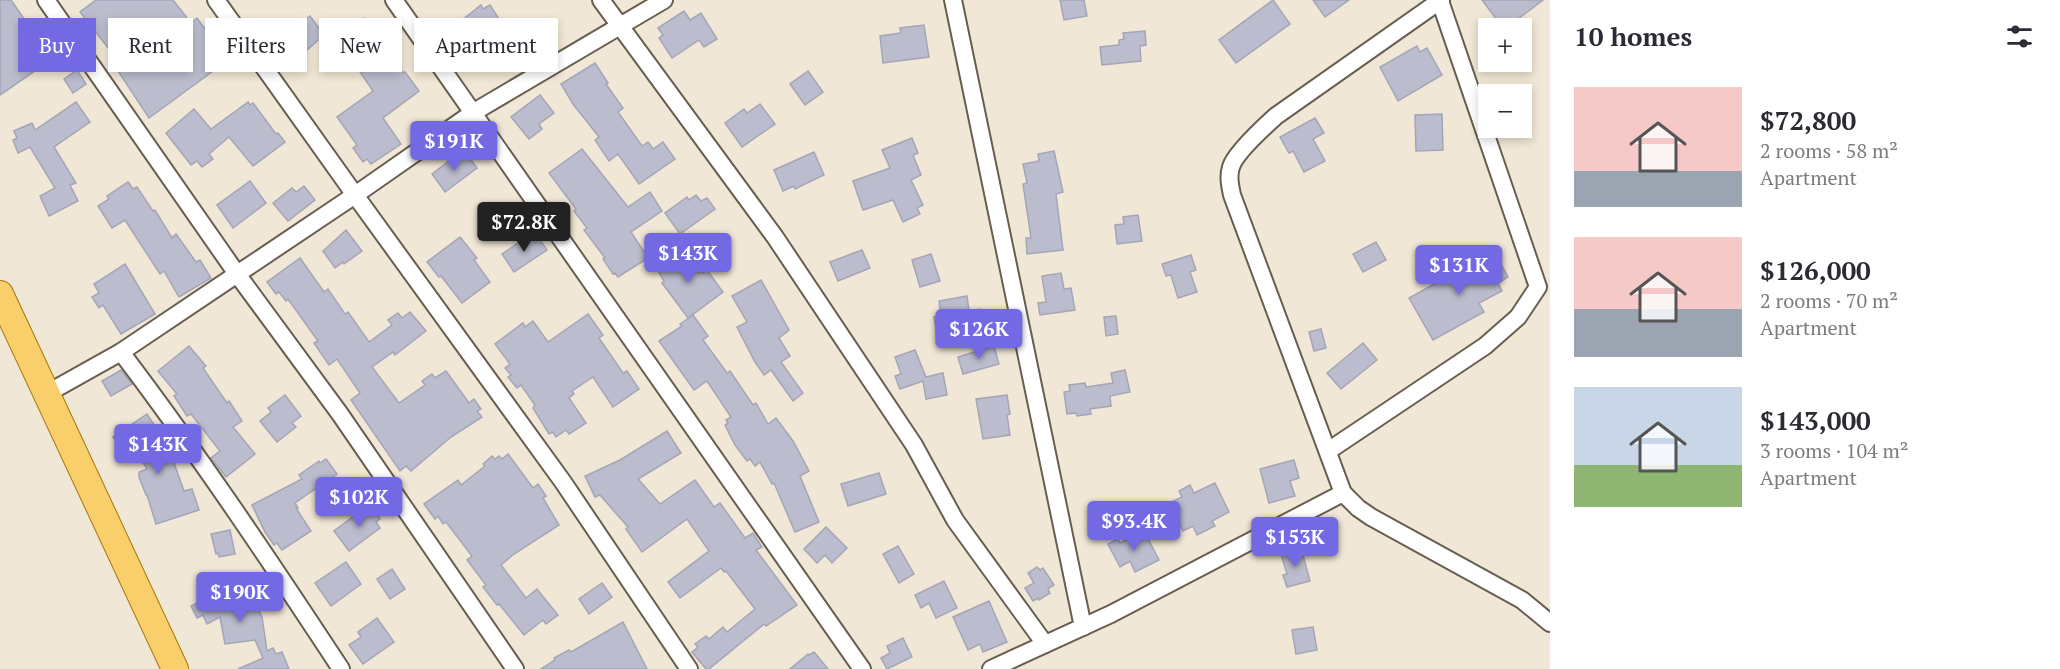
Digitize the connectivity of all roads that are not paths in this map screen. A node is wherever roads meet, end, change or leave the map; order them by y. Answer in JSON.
{"nodes":[{"id":1,"x":46,"y":0,"type":"edge"},
{"id":2,"x":216,"y":0,"type":"edge"},
{"id":3,"x":394,"y":0,"type":"edge"},
{"id":4,"x":601,"y":0,"type":"edge"},
{"id":5,"x":664,"y":0,"type":"edge"},
{"id":6,"x":953,"y":0,"type":"edge"},
{"id":7,"x":1441,"y":0,"type":"edge"},
{"id":8,"x":620,"y":27,"type":"junction"},
{"id":9,"x":474,"y":112,"type":"junction"},
{"id":10,"x":355,"y":195,"type":"junction"},
{"id":11,"x":237,"y":274,"type":"junction"},
{"id":12,"x":1544,"y":282,"type":"edge"},
{"id":13,"x":0,"y":294,"type":"edge"},
{"id":14,"x":121,"y":352,"type":"junction"},
{"id":15,"x":46,"y":394,"type":"junction"},
{"id":16,"x":1328,"y":451,"type":"junction"},
{"id":17,"x":1343,"y":493,"type":"junction"},
{"id":18,"x":1550,"y":623,"type":"edge"},
{"id":19,"x":1083,"y":627,"type":"junction"},
{"id":20,"x":1045,"y":644,"type":"junction"},
{"id":21,"x":175,"y":669,"type":"edge"},
{"id":22,"x":341,"y":669,"type":"edge"},
{"id":23,"x":515,"y":669,"type":"edge"},
{"id":24,"x":689,"y":669,"type":"edge"},
{"id":25,"x":862,"y":669,"type":"edge"},
{"id":26,"x":991,"y":669,"type":"edge"}],
"edges":[{"from":1,"to":11,"type":"street"},
{"from":2,"to":10,"type":"street"},
{"from":3,"to":9,"type":"street"},
{"from":4,"to":8,"type":"street"},
{"from":5,"to":8,"type":"street"},
{"from":6,"to":19,"type":"street"},
{"from":7,"to":12,"type":"street"},
{"from":7,"to":16,"type":"street"},
{"from":8,"to":9,"type":"street"},
{"from":8,"to":20,"type":"street"},
{"from":9,"to":10,"type":"street"},
{"from":9,"to":25,"type":"street"},
{"from":10,"to":11,"type":"street"},
{"from":10,"to":24,"type":"street"},
{"from":11,"to":14,"type":"street"},
{"from":11,"to":23,"type":"street"},
{"from":12,"to":16,"type":"street"},
{"from":13,"to":15,"type":"main road"},
{"from":14,"to":15,"type":"street"},
{"from":14,"to":22,"type":"street"},
{"from":15,"to":21,"type":"main road"},
{"from":16,"to":17,"type":"street"},
{"from":17,"to":18,"type":"street"},
{"from":17,"to":19,"type":"street"},
{"from":19,"to":20,"type":"street"},
{"from":20,"to":26,"type":"street"}]}
